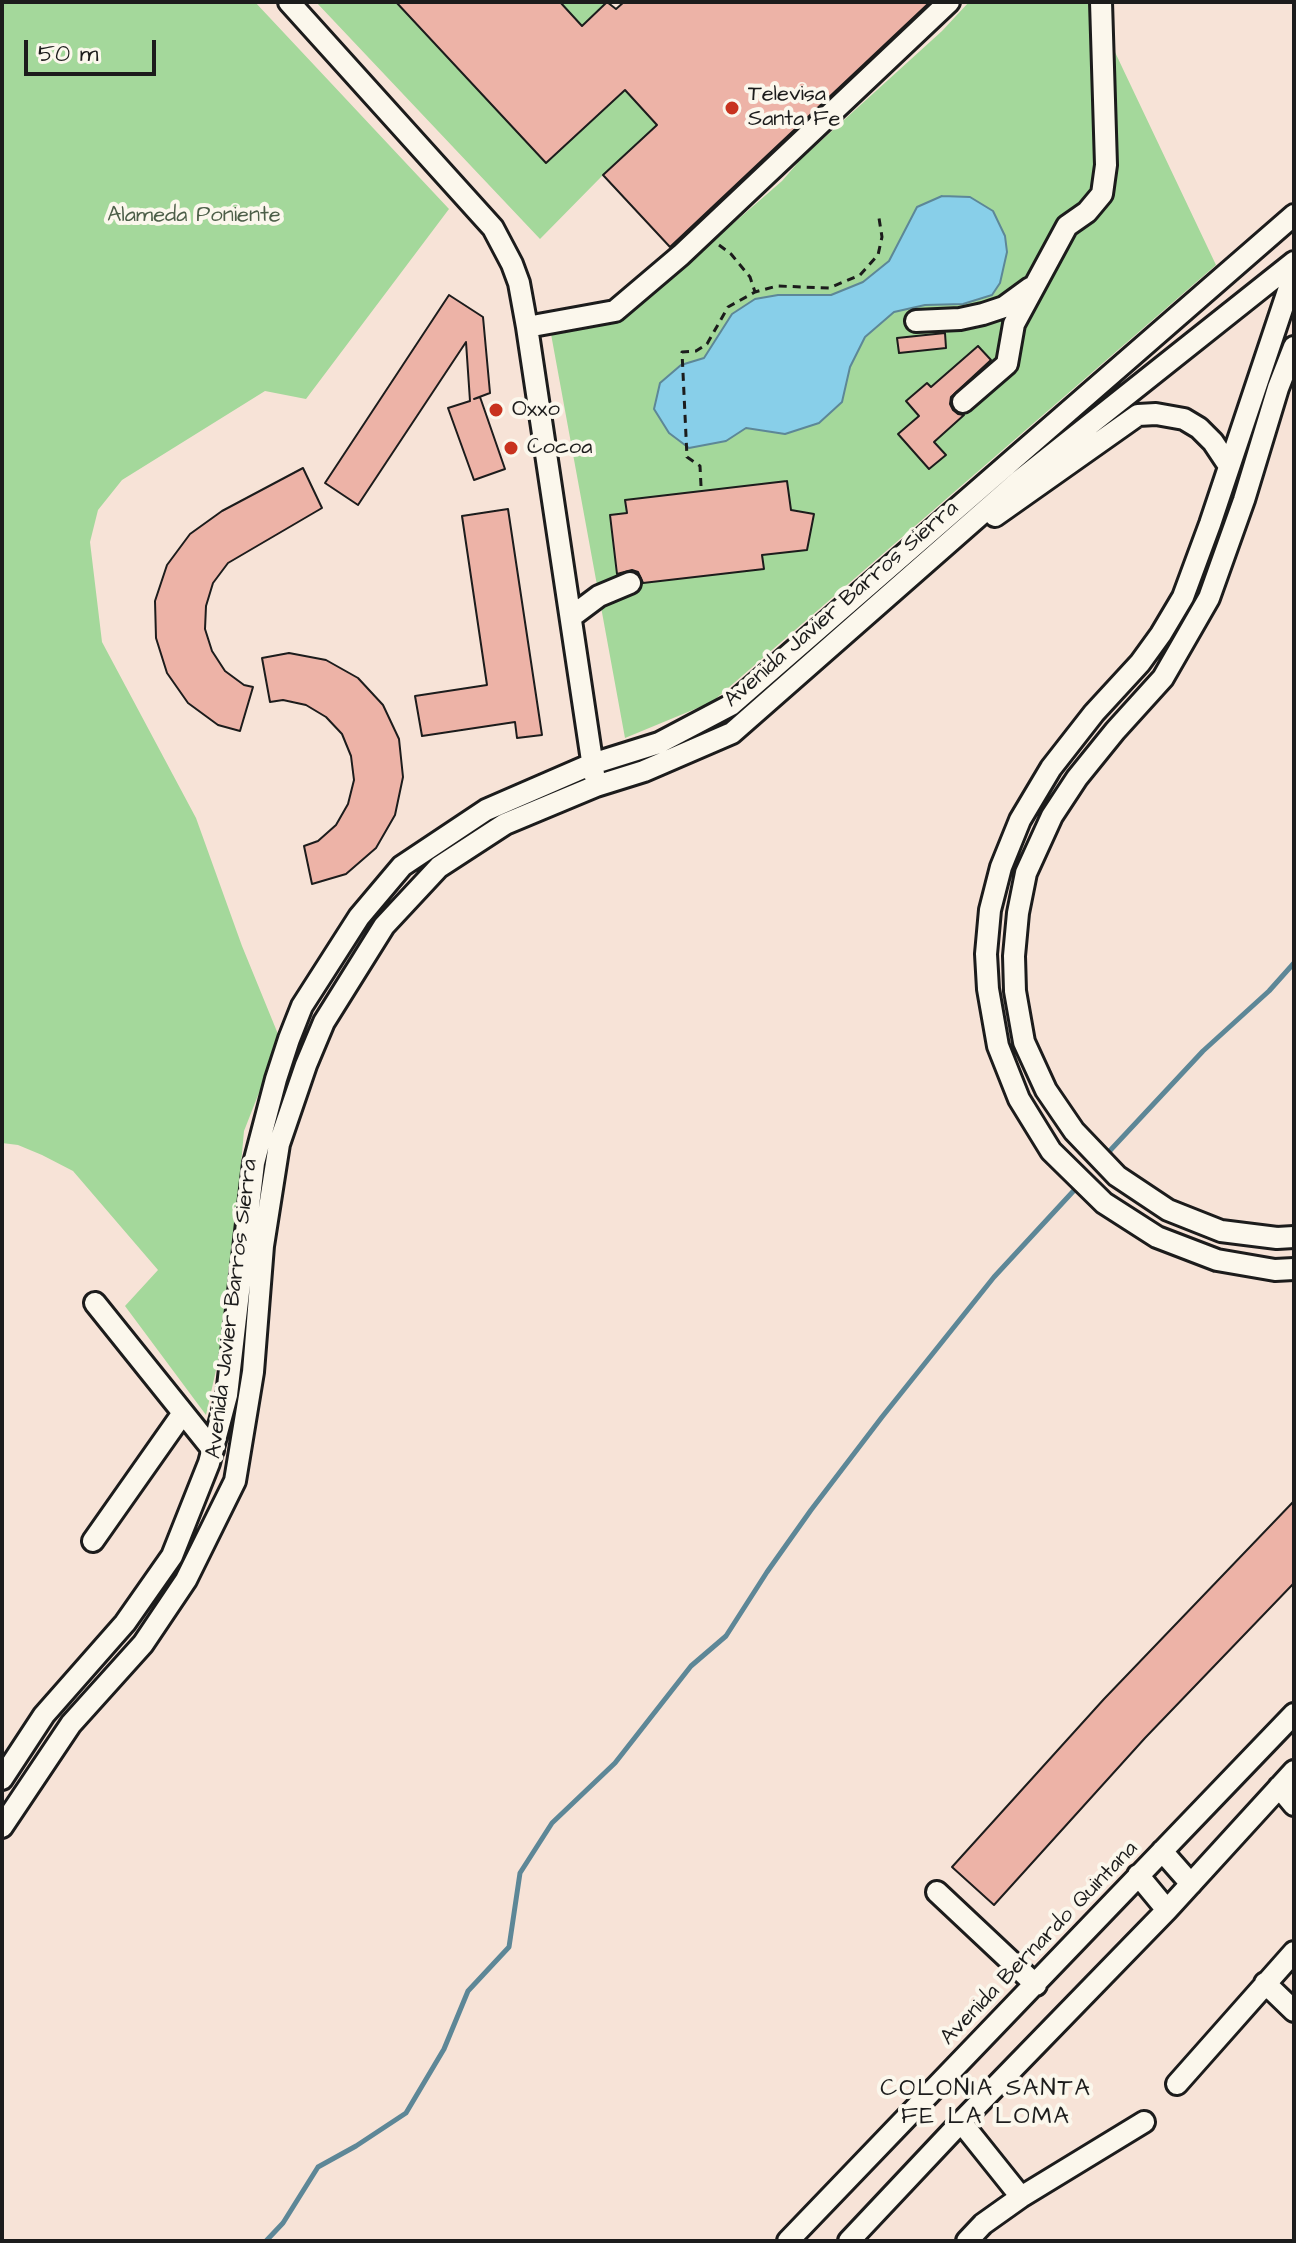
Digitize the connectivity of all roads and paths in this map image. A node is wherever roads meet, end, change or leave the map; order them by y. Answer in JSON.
{"nodes":[{"id":1,"x":289,"y":2,"type":"edge"},
{"id":2,"x":949,"y":2,"type":"edge"},
{"id":3,"x":1101,"y":2,"type":"edge"},
{"id":4,"x":1294,"y":215,"type":"edge"},
{"id":5,"x":879,"y":218,"type":"dead end"},
{"id":6,"x":703,"y":234,"type":"junction"},
{"id":7,"x":1294,"y":262,"type":"edge"},
{"id":8,"x":1294,"y":273,"type":"edge"},
{"id":9,"x":1037,"y":283,"type":"junction"},
{"id":10,"x":755,"y":292,"type":"junction"},
{"id":11,"x":916,"y":321,"type":"dead end"},
{"id":12,"x":527,"y":327,"type":"junction"},
{"id":13,"x":1294,"y":347,"type":"edge"},
{"id":14,"x":963,"y":402,"type":"dead end"},
{"id":15,"x":1229,"y":466,"type":"junction"},
{"id":16,"x":701,"y":486,"type":"dead end"},
{"id":17,"x":926,"y":563,"type":"junction"},
{"id":18,"x":630,"y":583,"type":"dead end"},
{"id":19,"x":571,"y":617,"type":"junction"},
{"id":20,"x":592,"y":764,"type":"junction"},
{"id":21,"x":596,"y":786,"type":"junction"},
{"id":22,"x":1294,"y":1237,"type":"edge"},
{"id":23,"x":1294,"y":1269,"type":"edge"},
{"id":24,"x":95,"y":1303,"type":"dead end"},
{"id":25,"x":183,"y":1413,"type":"junction"},
{"id":26,"x":213,"y":1450,"type":"junction"},
{"id":27,"x":93,"y":1541,"type":"dead end"},
{"id":28,"x":1294,"y":1714,"type":"edge"},
{"id":29,"x":1290,"y":1777,"type":"edge"},
{"id":30,"x":2,"y":1779,"type":"edge"},
{"id":31,"x":1294,"y":1805,"type":"edge"},
{"id":32,"x":2,"y":1827,"type":"edge"},
{"id":33,"x":1162,"y":1851,"type":"junction"},
{"id":34,"x":1138,"y":1875,"type":"junction"},
{"id":35,"x":1191,"y":1884,"type":"junction"},
{"id":36,"x":937,"y":1892,"type":"dead end"},
{"id":37,"x":1167,"y":1910,"type":"junction"},
{"id":38,"x":1294,"y":1952,"type":"edge"},
{"id":39,"x":1265,"y":1983,"type":"junction"},
{"id":40,"x":1036,"y":1985,"type":"junction"},
{"id":41,"x":1294,"y":2011,"type":"edge"},
{"id":42,"x":1177,"y":2084,"type":"dead end"},
{"id":43,"x":961,"y":2122,"type":"junction"},
{"id":44,"x":1144,"y":2122,"type":"dead end"},
{"id":45,"x":1021,"y":2197,"type":"junction"},
{"id":46,"x":788,"y":2241,"type":"edge"},
{"id":47,"x":849,"y":2241,"type":"edge"},
{"id":48,"x":967,"y":2241,"type":"edge"}],
"edges":[{"from":1,"to":12,"type":"street"},
{"from":2,"to":6,"type":"street"},
{"from":3,"to":9,"type":"street"},
{"from":4,"to":20,"type":"street","name":"Avenida Javier Barros Sierra"},
{"from":5,"to":10,"type":"path"},
{"from":6,"to":10,"type":"path"},
{"from":6,"to":12,"type":"street"},
{"from":7,"to":17,"type":"street","name":"Avenida Javier Barros Sierra"},
{"from":8,"to":15,"type":"street"},
{"from":9,"to":11,"type":"street"},
{"from":9,"to":14,"type":"street"},
{"from":10,"to":16,"type":"path"},
{"from":12,"to":19,"type":"street"},
{"from":13,"to":22,"type":"street"},
{"from":15,"to":17,"type":"street"},
{"from":15,"to":23,"type":"street"},
{"from":17,"to":21,"type":"street","name":"Avenida Javier Barros Sierra"},
{"from":18,"to":19,"type":"street"},
{"from":19,"to":20,"type":"street"},
{"from":20,"to":21,"type":"street"},
{"from":20,"to":26,"type":"street","name":"Avenida Javier Barros Sierra"},
{"from":21,"to":32,"type":"street","name":"Avenida Javier Barros Sierra"},
{"from":24,"to":25,"type":"street"},
{"from":25,"to":26,"type":"street"},
{"from":25,"to":27,"type":"street"},
{"from":26,"to":30,"type":"street","name":"Avenida Javier Barros Sierra"},
{"from":28,"to":33,"type":"street","name":"Avenida Bernardo Quintana"},
{"from":29,"to":31,"type":"street"},
{"from":29,"to":35,"type":"street"},
{"from":33,"to":34,"type":"street","name":"Avenida Bernardo Quintana"},
{"from":33,"to":35,"type":"street"},
{"from":34,"to":37,"type":"street"},
{"from":34,"to":40,"type":"street","name":"Avenida Bernardo Quintana"},
{"from":35,"to":37,"type":"street"},
{"from":36,"to":40,"type":"street"},
{"from":37,"to":43,"type":"street"},
{"from":38,"to":39,"type":"street"},
{"from":39,"to":41,"type":"street"},
{"from":39,"to":42,"type":"street"},
{"from":40,"to":46,"type":"street","name":"Avenida Bernardo Quintana"},
{"from":43,"to":45,"type":"street"},
{"from":43,"to":47,"type":"street"},
{"from":44,"to":45,"type":"street"},
{"from":45,"to":48,"type":"street"}]}
